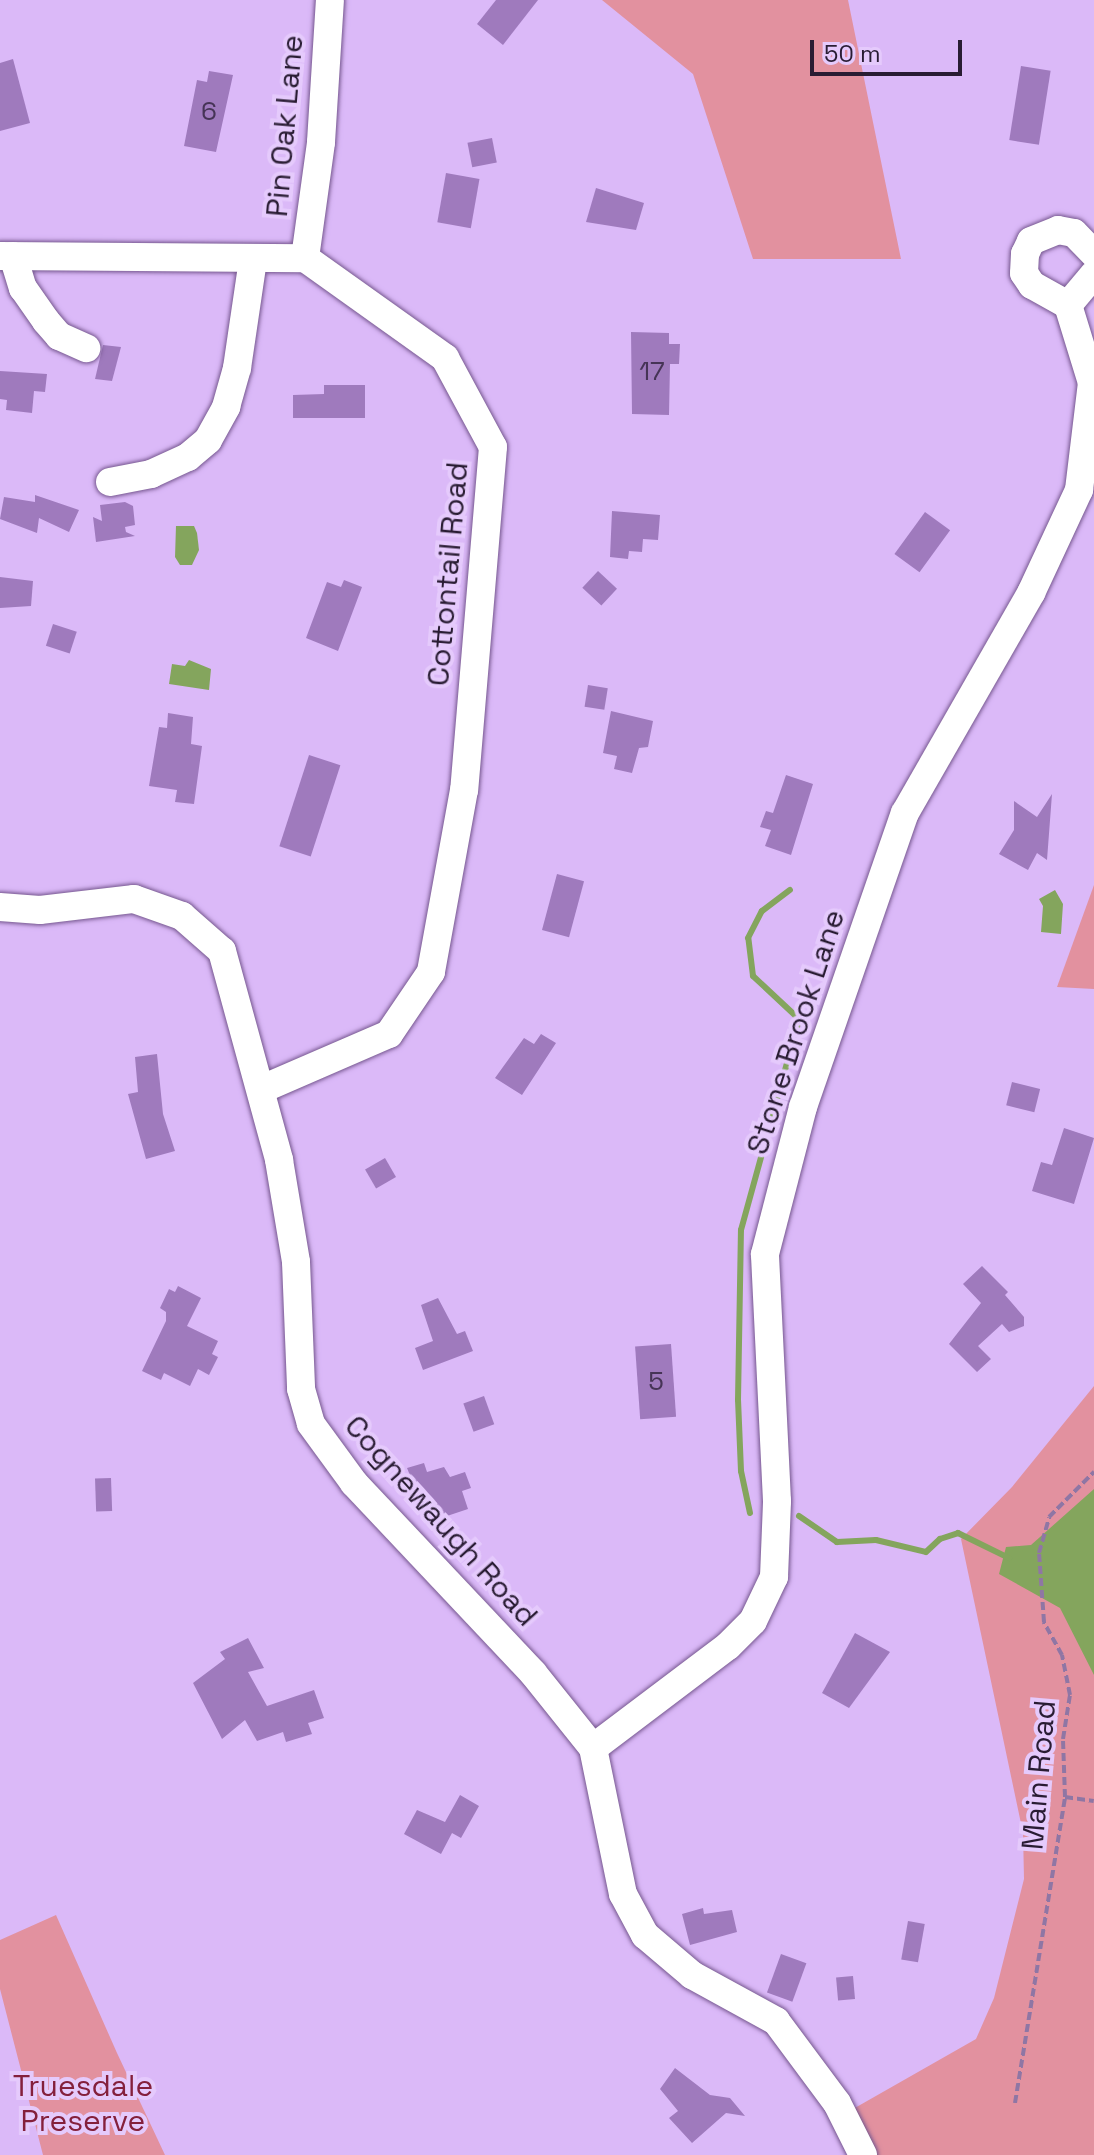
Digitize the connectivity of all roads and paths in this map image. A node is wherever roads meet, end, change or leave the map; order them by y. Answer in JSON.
{"nodes":[{"id":1,"x":330,"y":0,"type":"edge"},
{"id":2,"x":1094,"y":254,"type":"edge"},
{"id":3,"x":7,"y":256,"type":"edge"},
{"id":4,"x":305,"y":258,"type":"junction"},
{"id":5,"x":253,"y":259,"type":"junction"},
{"id":6,"x":1094,"y":274,"type":"edge"},
{"id":7,"x":1068,"y":305,"type":"junction"},
{"id":8,"x":86,"y":348,"type":"dead end"},
{"id":9,"x":110,"y":482,"type":"dead end"},
{"id":10,"x":0,"y":907,"type":"edge"},
{"id":11,"x":262,"y":1089,"type":"junction"},
{"id":12,"x":1094,"y":1472,"type":"edge"},
{"id":13,"x":593,"y":1748,"type":"junction"},
{"id":14,"x":1065,"y":1797,"type":"junction"},
{"id":15,"x":1094,"y":1801,"type":"edge"},
{"id":16,"x":1015,"y":2103,"type":"dead end"},
{"id":17,"x":863,"y":2155,"type":"edge"}],
"edges":[{"from":1,"to":4,"type":"street","name":"Pin Oak Lane"},
{"from":2,"to":7,"type":"street"},
{"from":3,"to":5,"type":"street"},
{"from":3,"to":8,"type":"street"},
{"from":4,"to":5,"type":"street"},
{"from":4,"to":11,"type":"street","name":"Cottontail Road"},
{"from":5,"to":9,"type":"street"},
{"from":6,"to":7,"type":"street"},
{"from":7,"to":13,"type":"street","name":"Stone Brook Lane"},
{"from":10,"to":11,"type":"street","name":"Cognewaugh Road"},
{"from":11,"to":13,"type":"street","name":"Cognewaugh Road"},
{"from":12,"to":14,"type":"path","name":"Main Road"},
{"from":13,"to":17,"type":"street","name":"Cognewaugh Road"},
{"from":14,"to":15,"type":"path"},
{"from":14,"to":16,"type":"path","name":"Main Road"}]}
